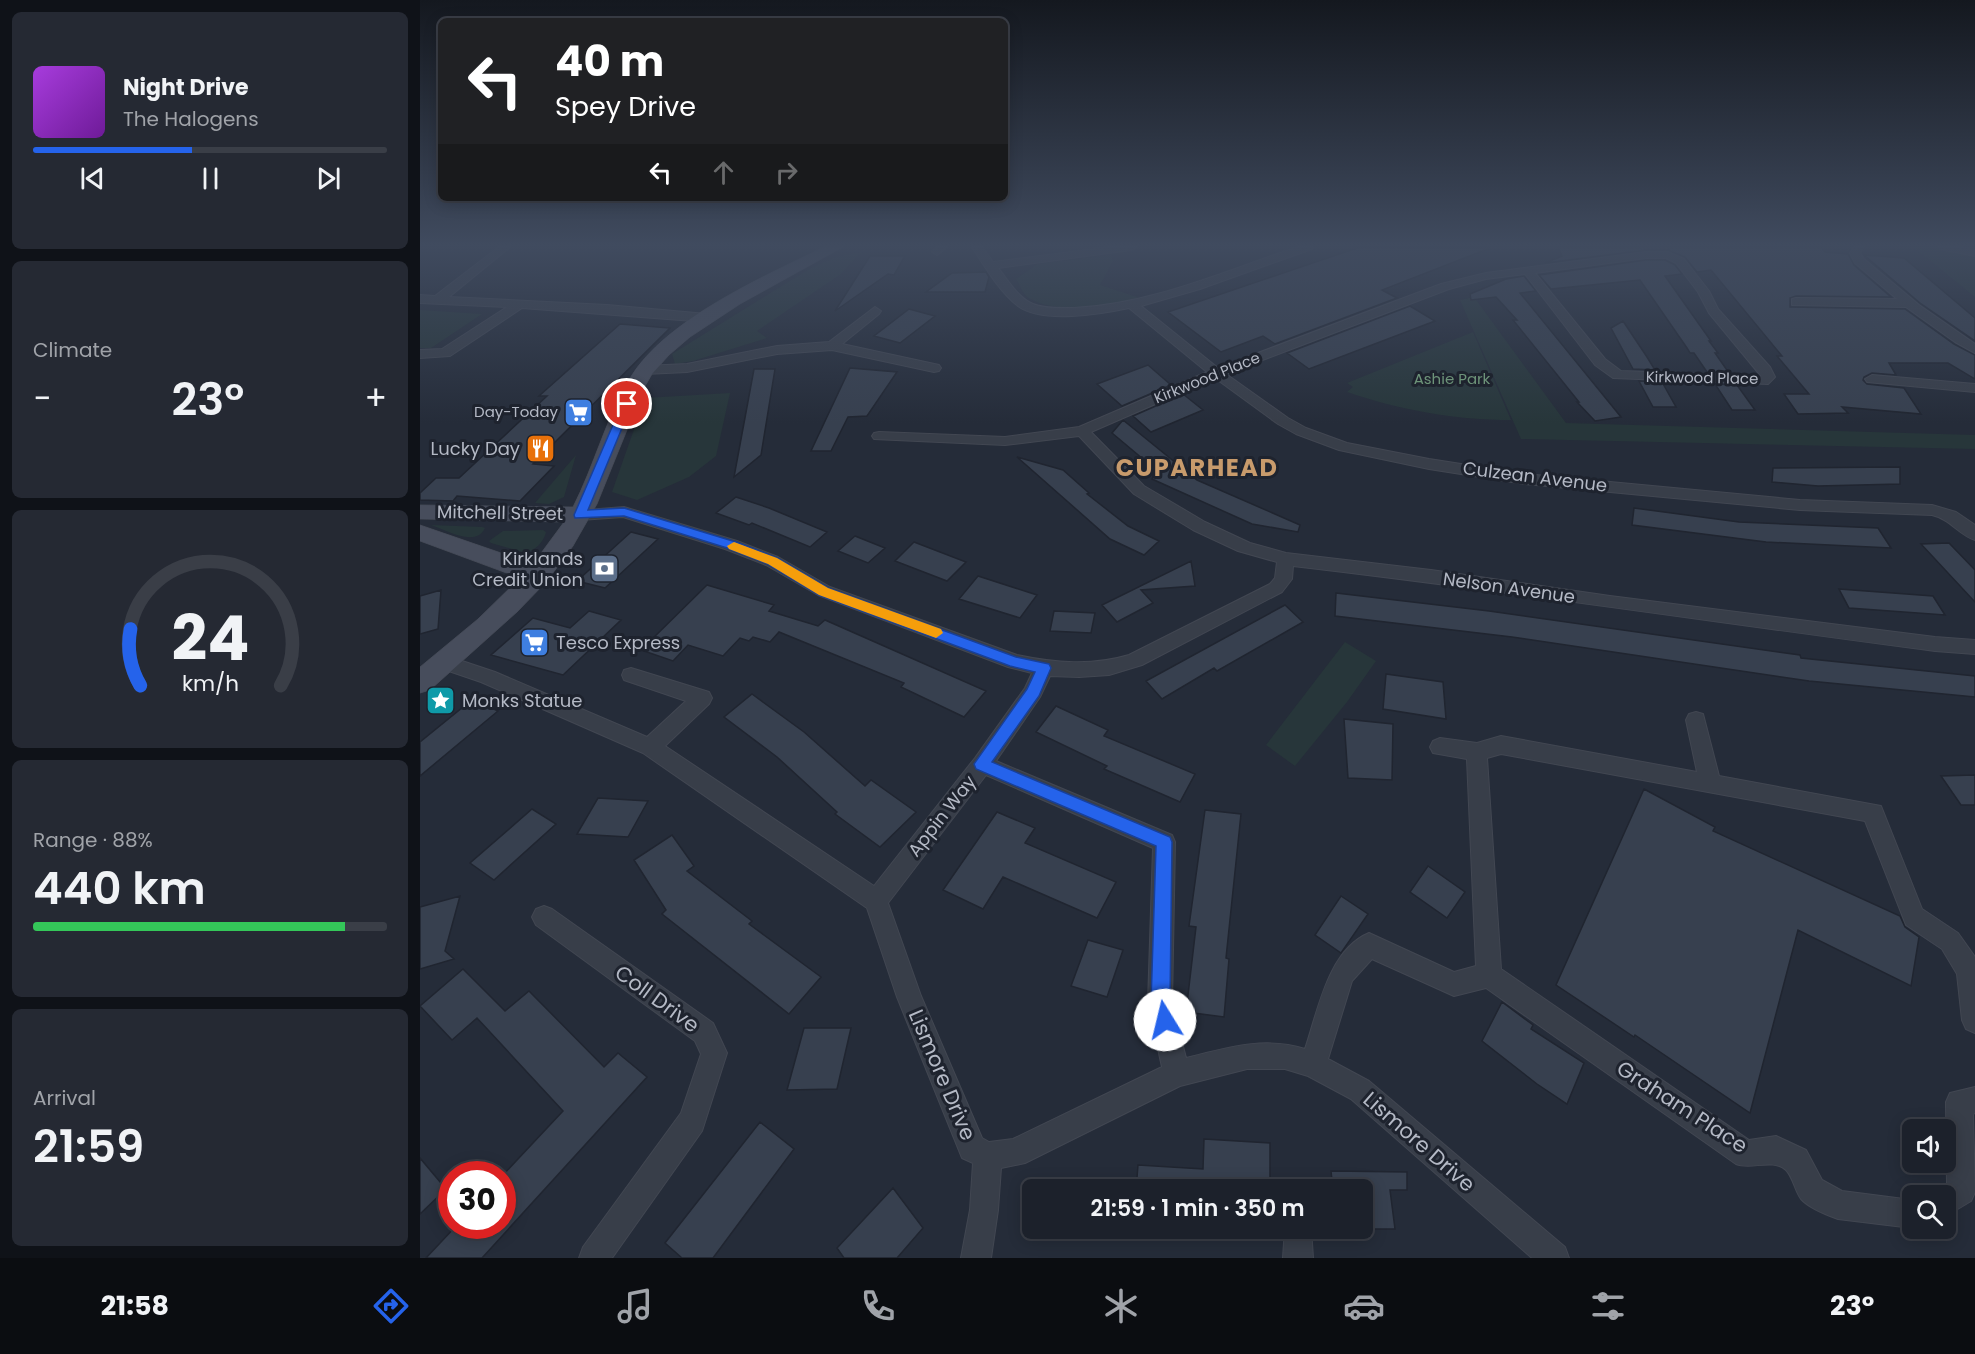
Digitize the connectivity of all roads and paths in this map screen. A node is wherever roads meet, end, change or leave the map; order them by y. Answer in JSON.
{"nodes":[{"id":1,"x":517,"y":306,"type":"edge"},
{"id":2,"x":543,"y":306,"type":"edge"},
{"id":3,"x":729,"y":306,"type":"edge"},
{"id":4,"x":1026,"y":306,"type":"edge"},
{"id":5,"x":1126,"y":306,"type":"edge"},
{"id":6,"x":1133,"y":306,"type":"edge"},
{"id":7,"x":1393,"y":306,"type":"edge"},
{"id":8,"x":1558,"y":306,"type":"edge"},
{"id":9,"x":1711,"y":306,"type":"edge"},
{"id":10,"x":1910,"y":306,"type":"edge"},
{"id":11,"x":875,"y":311,"type":"dead end"},
{"id":12,"x":707,"y":318,"type":"junction"},
{"id":13,"x":832,"y":346,"type":"junction"},
{"id":14,"x":1975,"y":349,"type":"edge"},
{"id":15,"x":420,"y":354,"type":"edge"},
{"id":16,"x":933,"y":368,"type":"dead end"},
{"id":17,"x":1919,"y":368,"type":"dead end"},
{"id":18,"x":645,"y":370,"type":"junction"},
{"id":19,"x":1216,"y":373,"type":"junction"},
{"id":20,"x":1872,"y":379,"type":"dead end"},
{"id":21,"x":1930,"y":384,"type":"junction"},
{"id":22,"x":1975,"y":388,"type":"edge"},
{"id":23,"x":1082,"y":431,"type":"junction"},
{"id":24,"x":879,"y":436,"type":"dead end"},
{"id":25,"x":420,"y":512,"type":"edge"},
{"id":26,"x":580,"y":515,"type":"junction"},
{"id":27,"x":420,"y":533,"type":"edge"},
{"id":28,"x":1975,"y":534,"type":"edge"},
{"id":29,"x":1286,"y":559,"type":"junction"},
{"id":30,"x":538,"y":575,"type":"junction"},
{"id":31,"x":1975,"y":647,"type":"edge"},
{"id":32,"x":444,"y":662,"type":"junction"},
{"id":33,"x":1044,"y":668,"type":"junction"},
{"id":34,"x":631,"y":675,"type":"dead end"},
{"id":35,"x":420,"y":682,"type":"edge"},
{"id":36,"x":1696,"y":720,"type":"dead end"},
{"id":37,"x":650,"y":747,"type":"junction"},
{"id":38,"x":1440,"y":747,"type":"dead end"},
{"id":39,"x":1477,"y":752,"type":"junction"},
{"id":40,"x":982,"y":764,"type":"junction"},
{"id":41,"x":1710,"y":783,"type":"junction"},
{"id":42,"x":876,"y":901,"type":"junction"},
{"id":43,"x":544,"y":916,"type":"dead end"},
{"id":44,"x":1489,"y":975,"type":"junction"},
{"id":45,"x":1975,"y":1020,"type":"edge"},
{"id":46,"x":1313,"y":1065,"type":"junction"},
{"id":47,"x":1177,"y":1074,"type":"junction"},
{"id":48,"x":1975,"y":1100,"type":"edge"},
{"id":49,"x":988,"y":1156,"type":"junction"},
{"id":50,"x":1956,"y":1195,"type":"edge"},
{"id":51,"x":1902,"y":1213,"type":"edge"},
{"id":52,"x":594,"y":1258,"type":"edge"},
{"id":53,"x":976,"y":1258,"type":"edge"},
{"id":54,"x":1554,"y":1258,"type":"edge"}],
"edges":[{"from":1,"to":15,"type":"street"},
{"from":2,"to":12,"type":"street"},
{"from":3,"to":12,"type":"street"},
{"from":4,"to":5,"type":"street"},
{"from":6,"to":19,"type":"street","name":"Culzean Avenue"},
{"from":7,"to":19,"type":"street","name":"Kirkwood Place"},
{"from":8,"to":9,"type":"street","name":"Kirkwood Place"},
{"from":10,"to":14,"type":"street"},
{"from":11,"to":13,"type":"street"},
{"from":12,"to":18,"type":"street"},
{"from":13,"to":16,"type":"street"},
{"from":13,"to":18,"type":"street"},
{"from":17,"to":21,"type":"street"},
{"from":18,"to":26,"type":"street"},
{"from":19,"to":23,"type":"street","name":"Kirkwood Place"},
{"from":19,"to":28,"type":"street","name":"Culzean Avenue"},
{"from":20,"to":21,"type":"street"},
{"from":21,"to":22,"type":"street"},
{"from":23,"to":24,"type":"street","name":"Kirkwood Place"},
{"from":23,"to":29,"type":"street","name":"Nelson Avenue"},
{"from":25,"to":26,"type":"street","name":"Mitchell Street"},
{"from":26,"to":30,"type":"street"},
{"from":26,"to":33,"type":"street"},
{"from":27,"to":30,"type":"street","name":"Mitchell Street"},
{"from":29,"to":31,"type":"street","name":"Nelson Avenue"},
{"from":29,"to":33,"type":"street"},
{"from":30,"to":32,"type":"street"},
{"from":32,"to":35,"type":"street"},
{"from":32,"to":37,"type":"street"},
{"from":33,"to":40,"type":"street","name":"Appin Way"},
{"from":34,"to":37,"type":"street"},
{"from":36,"to":41,"type":"street"},
{"from":37,"to":42,"type":"street"},
{"from":38,"to":39,"type":"street"},
{"from":39,"to":41,"type":"street"},
{"from":39,"to":44,"type":"street"},
{"from":40,"to":42,"type":"street","name":"Appin Way"},
{"from":40,"to":47,"type":"street"},
{"from":41,"to":45,"type":"street"},
{"from":42,"to":49,"type":"street","name":"Lismore Drive"},
{"from":43,"to":52,"type":"street","name":"Coll Drive"},
{"from":44,"to":46,"type":"street"},
{"from":44,"to":51,"type":"street","name":"Graham Place"},
{"from":46,"to":47,"type":"street","name":"Lismore Drive"},
{"from":46,"to":54,"type":"street","name":"Lismore Drive"},
{"from":47,"to":49,"type":"street","name":"Lismore Drive"},
{"from":48,"to":50,"type":"street"},
{"from":49,"to":53,"type":"street"}]}
